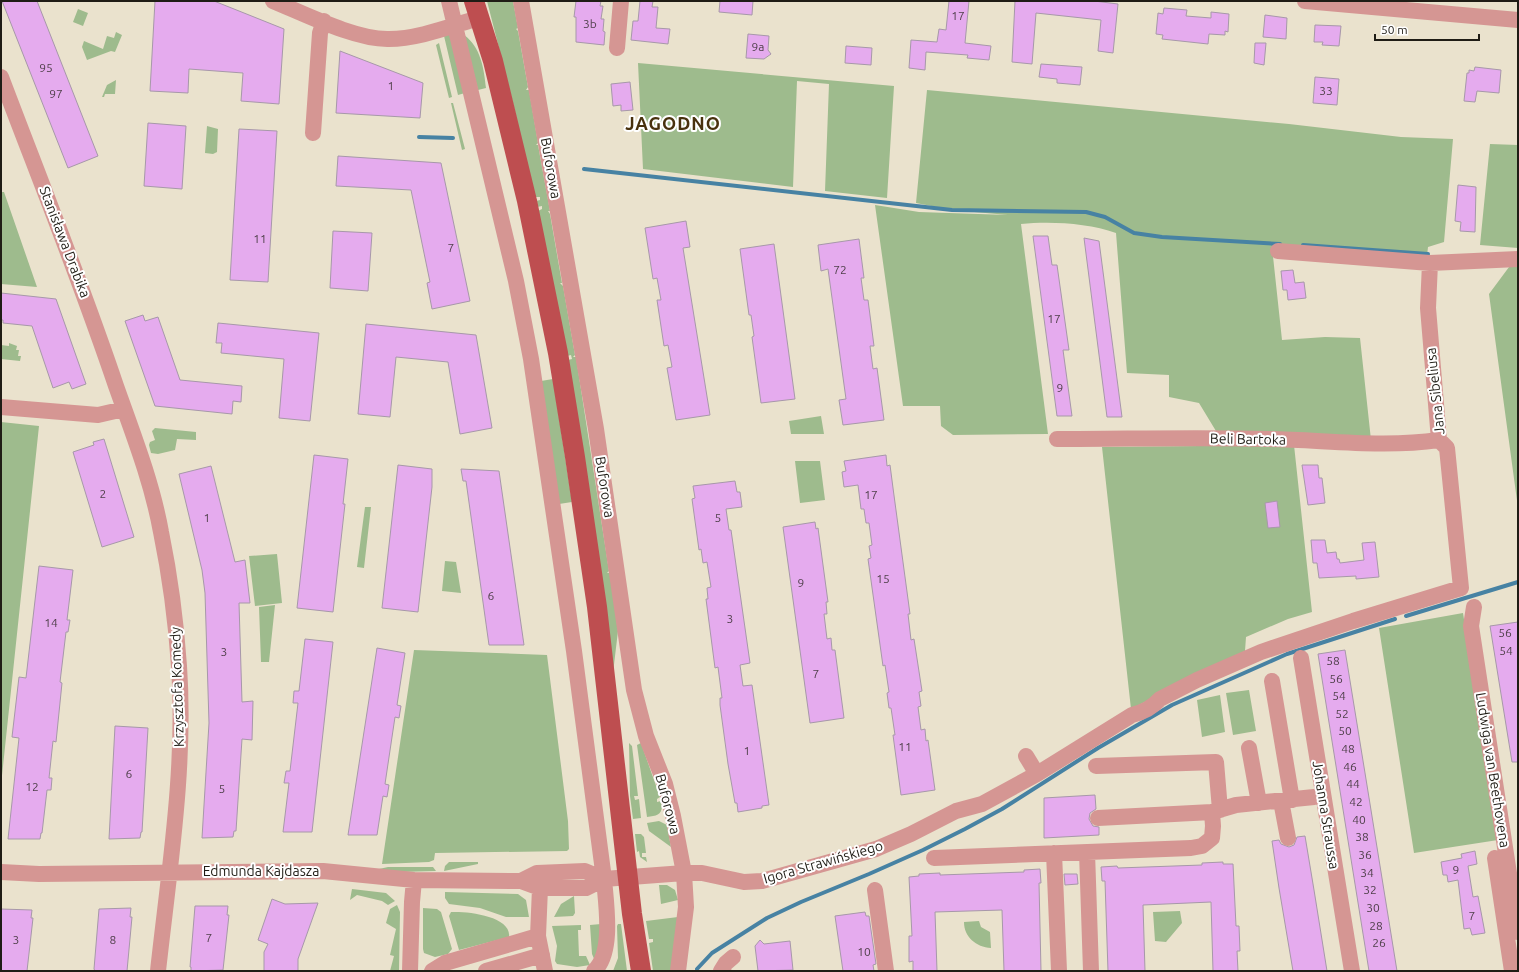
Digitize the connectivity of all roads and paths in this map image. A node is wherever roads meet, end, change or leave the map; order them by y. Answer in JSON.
{"nodes":[{"id":1,"x":273,"y":1,"type":"edge"},
{"id":2,"x":448,"y":1,"type":"edge"},
{"id":3,"x":521,"y":1,"type":"edge"},
{"id":4,"x":621,"y":1,"type":"edge"},
{"id":5,"x":1305,"y":1,"type":"edge"},
{"id":6,"x":477,"y":10,"type":"edge"},
{"id":7,"x":1518,"y":20,"type":"edge"},
{"id":8,"x":324,"y":21,"type":"junction"},
{"id":9,"x":454,"y":25,"type":"junction"},
{"id":10,"x":617,"y":48,"type":"dead end"},
{"id":11,"x":1,"y":77,"type":"edge"},
{"id":12,"x":313,"y":133,"type":"dead end"},
{"id":13,"x":1278,"y":251,"type":"dead end"},
{"id":14,"x":1518,"y":259,"type":"edge"},
{"id":15,"x":1430,"y":263,"type":"junction"},
{"id":16,"x":1,"y":407,"type":"edge"},
{"id":17,"x":124,"y":409,"type":"junction"},
{"id":18,"x":1057,"y":439,"type":"dead end"},
{"id":19,"x":1439,"y":440,"type":"junction"},
{"id":20,"x":1461,"y":588,"type":"joint"},
{"id":21,"x":1474,"y":607,"type":"dead end"},
{"id":22,"x":1272,"y":681,"type":"dead end"},
{"id":23,"x":1249,"y":748,"type":"dead end"},
{"id":24,"x":1026,"y":756,"type":"dead end"},
{"id":25,"x":1096,"y":766,"type":"dead end"},
{"id":26,"x":1037,"y":774,"type":"junction"},
{"id":27,"x":1314,"y":797,"type":"junction"},
{"id":28,"x":1286,"y":800,"type":"junction"},
{"id":29,"x":1259,"y":803,"type":"junction"},
{"id":30,"x":1216,"y":811,"type":"junction"},
{"id":31,"x":1098,"y":818,"type":"dead end"},
{"id":32,"x":1288,"y":838,"type":"dead end"},
{"id":33,"x":1087,"y":852,"type":"junction"},
{"id":34,"x":1054,"y":853,"type":"junction"},
{"id":35,"x":934,"y":858,"type":"dead end"},
{"id":36,"x":1495,"y":858,"type":"dead end"},
{"id":37,"x":169,"y":871,"type":"junction"},
{"id":38,"x":1,"y":872,"type":"edge"},
{"id":39,"x":684,"y":873,"type":"junction"},
{"id":40,"x":629,"y":878,"type":"junction"},
{"id":41,"x":604,"y":879,"type":"junction"},
{"id":42,"x":414,"y":880,"type":"junction"},
{"id":43,"x":521,"y":881,"type":"junction"},
{"id":44,"x":540,"y":888,"type":"junction"},
{"id":45,"x":875,"y":890,"type":"dead end"},
{"id":46,"x":1518,"y":932,"type":"edge"},
{"id":47,"x":538,"y":936,"type":"junction"},
{"id":48,"x":733,"y":957,"type":"dead end"},
{"id":49,"x":544,"y":966,"type":"edge"},
{"id":50,"x":158,"y":971,"type":"edge"},
{"id":51,"x":410,"y":971,"type":"edge"},
{"id":52,"x":432,"y":971,"type":"edge"},
{"id":53,"x":486,"y":971,"type":"edge"},
{"id":54,"x":560,"y":971,"type":"edge"},
{"id":55,"x":594,"y":971,"type":"edge"},
{"id":56,"x":641,"y":971,"type":"edge"},
{"id":57,"x":678,"y":971,"type":"edge"},
{"id":58,"x":721,"y":971,"type":"edge"},
{"id":59,"x":886,"y":971,"type":"edge"},
{"id":60,"x":1059,"y":971,"type":"edge"},
{"id":61,"x":1091,"y":971,"type":"edge"},
{"id":62,"x":1342,"y":971,"type":"edge"},
{"id":63,"x":1352,"y":971,"type":"edge"},
{"id":64,"x":1512,"y":971,"type":"edge"}],
"edges":[{"from":1,"to":8,"type":"street"},
{"from":2,"to":9,"type":"street"},
{"from":3,"to":39,"type":"street","name":"Buforowa"},
{"from":4,"to":10,"type":"street"},
{"from":5,"to":7,"type":"street"},
{"from":6,"to":9,"type":"street"},
{"from":6,"to":40,"type":"main road","name":"Buforowa"},
{"from":8,"to":9,"type":"street"},
{"from":8,"to":12,"type":"street"},
{"from":9,"to":41,"type":"street"},
{"from":11,"to":17,"type":"street","name":"Stanisława Drabika"},
{"from":13,"to":15,"type":"street"},
{"from":14,"to":15,"type":"street"},
{"from":15,"to":19,"type":"street","name":"Jana Sibeliusa"},
{"from":16,"to":17,"type":"street"},
{"from":17,"to":37,"type":"street","name":"Krzysztofa Komedy"},
{"from":18,"to":19,"type":"street","name":"Beli Bartoka"},
{"from":19,"to":20,"type":"street","name":"Jana Sibeliusa"},
{"from":20,"to":26,"type":"street","name":"Igora Strawińskiego"},
{"from":21,"to":46,"type":"street","name":"Ludwiga van Beethovena"},
{"from":22,"to":28,"type":"street"},
{"from":23,"to":29,"type":"street"},
{"from":24,"to":26,"type":"street"},
{"from":25,"to":30,"type":"street"},
{"from":26,"to":39,"type":"street","name":"Igora Strawińskiego"},
{"from":27,"to":28,"type":"street"},
{"from":27,"to":62,"type":"street","name":"Johanna Straussa"},
{"from":27,"to":63,"type":"street","name":"Johanna Straussa"},
{"from":28,"to":29,"type":"street"},
{"from":28,"to":32,"type":"street"},
{"from":29,"to":30,"type":"street"},
{"from":30,"to":31,"type":"street"},
{"from":30,"to":33,"type":"street"},
{"from":33,"to":34,"type":"street"},
{"from":33,"to":61,"type":"street"},
{"from":34,"to":35,"type":"street"},
{"from":34,"to":60,"type":"street"},
{"from":36,"to":64,"type":"street"},
{"from":37,"to":38,"type":"street","name":"Edmunda Kajdasza"},
{"from":37,"to":42,"type":"street","name":"Edmunda Kajdasza"},
{"from":37,"to":50,"type":"street","name":"Krzysztofa Komedy"},
{"from":39,"to":40,"type":"street","name":"Edmunda Kajdasza"},
{"from":39,"to":57,"type":"street","name":"Buforowa"},
{"from":40,"to":41,"type":"street","name":"Edmunda Kajdasza"},
{"from":40,"to":56,"type":"main road","name":"Buforowa"},
{"from":41,"to":43,"type":"street","name":"Edmunda Kajdasza"},
{"from":41,"to":44,"type":"street","name":"Edmunda Kajdasza"},
{"from":41,"to":55,"type":"street"},
{"from":42,"to":43,"type":"street","name":"Edmunda Kajdasza"},
{"from":42,"to":51,"type":"street"},
{"from":43,"to":44,"type":"street","name":"Edmunda Kajdasza"},
{"from":44,"to":47,"type":"street"},
{"from":45,"to":59,"type":"street"},
{"from":47,"to":49,"type":"street"},
{"from":47,"to":52,"type":"street"},
{"from":48,"to":58,"type":"street"},
{"from":49,"to":53,"type":"street"},
{"from":49,"to":54,"type":"street"}]}
